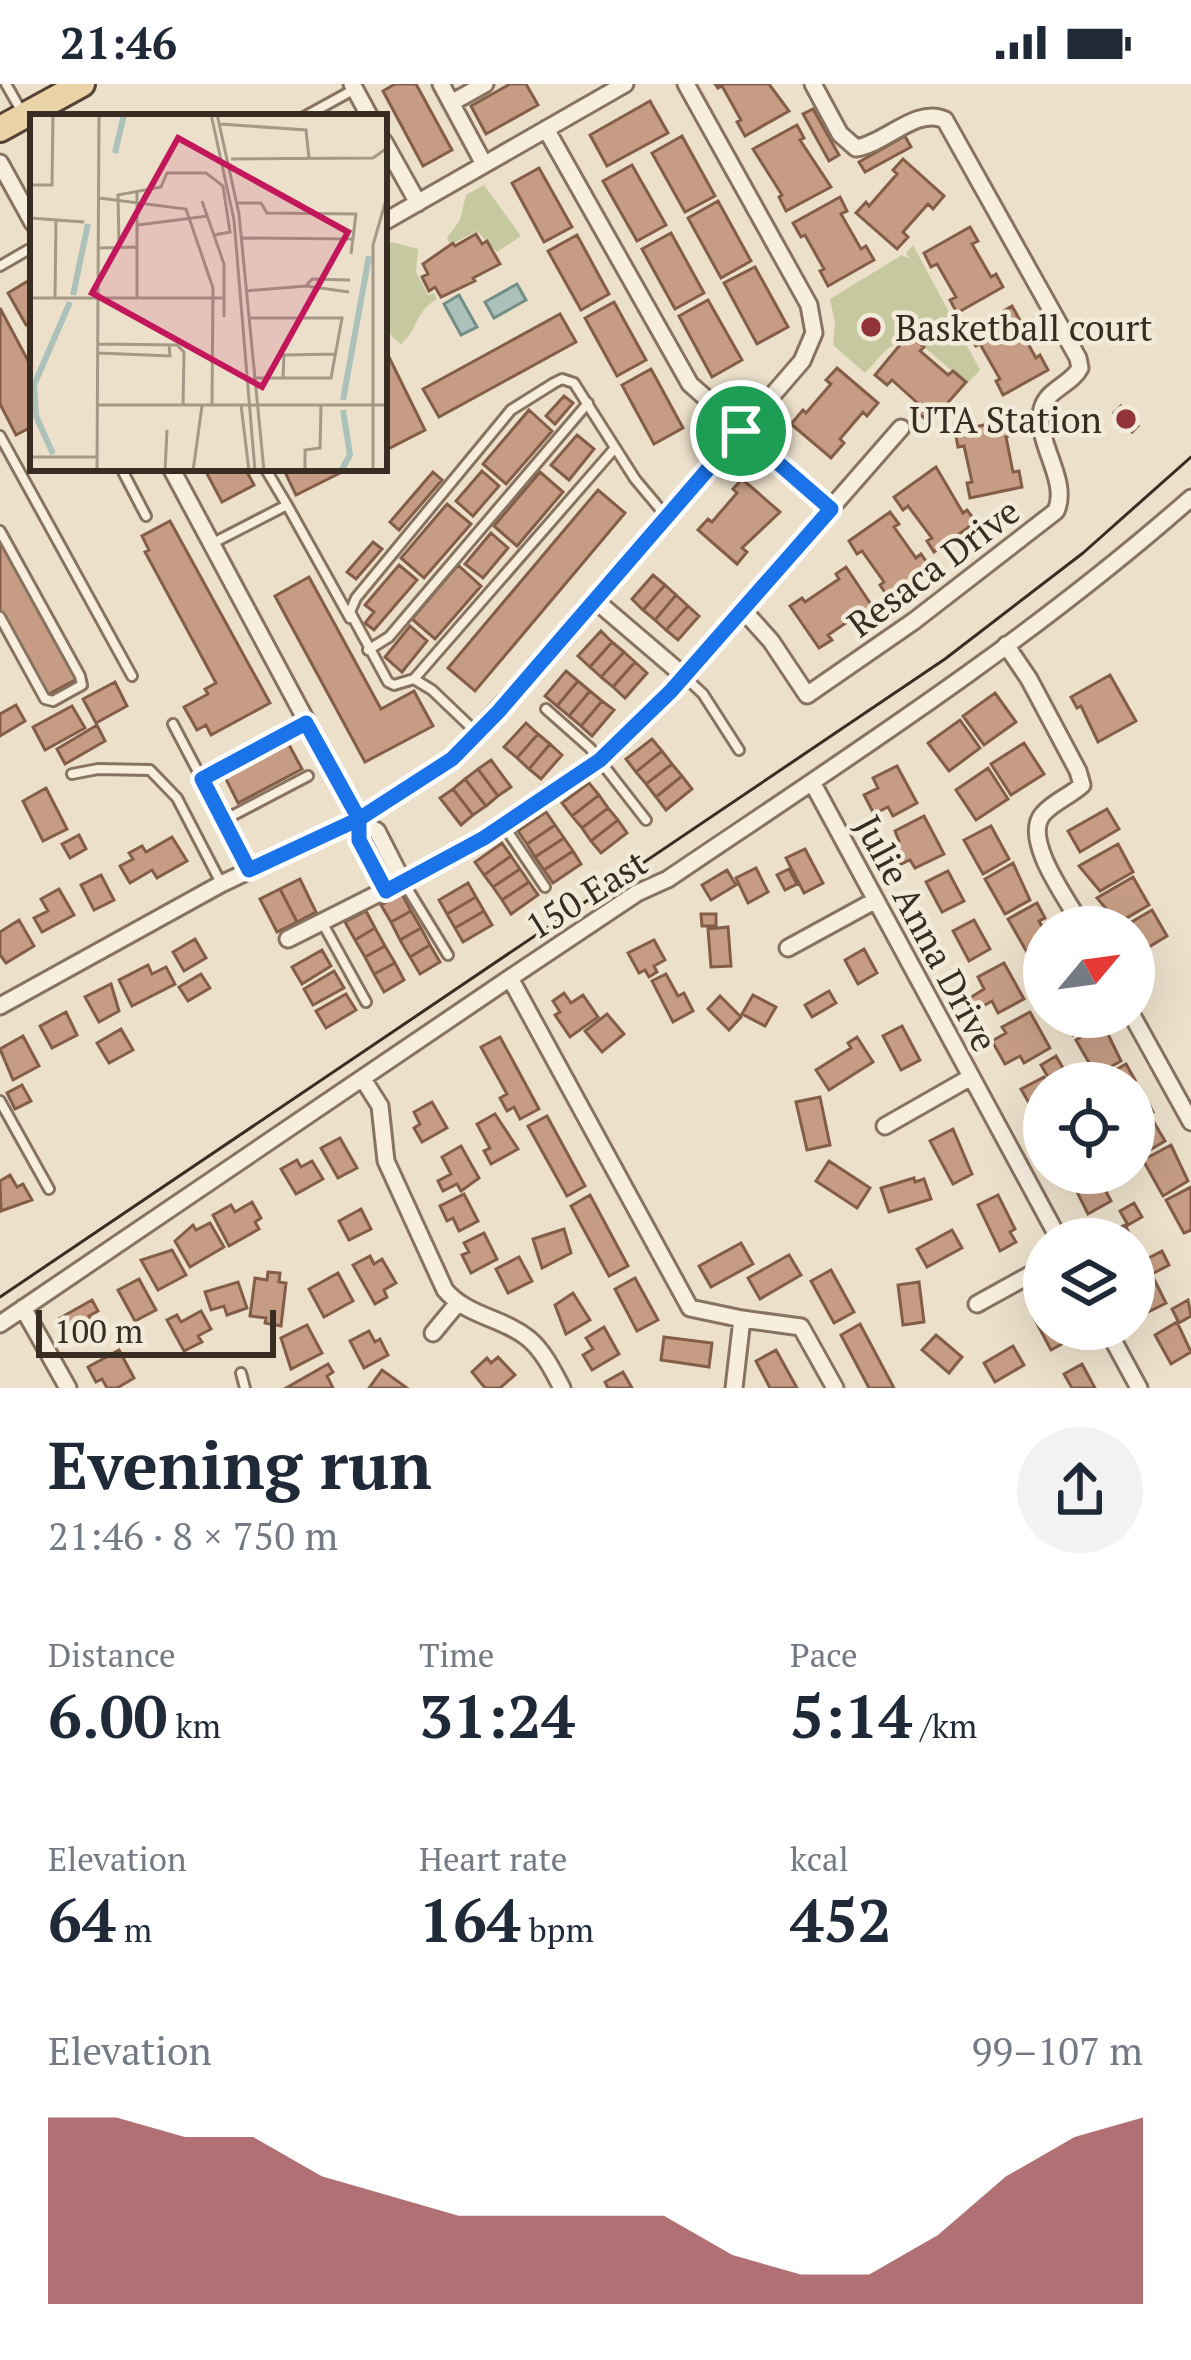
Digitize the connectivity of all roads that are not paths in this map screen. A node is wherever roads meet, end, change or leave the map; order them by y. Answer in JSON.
{"nodes":[{"id":1,"x":6,"y":84,"type":"edge"},
{"id":2,"x":441,"y":84,"type":"edge"},
{"id":3,"x":484,"y":84,"type":"edge"},
{"id":4,"x":625,"y":84,"type":"edge"},
{"id":5,"x":686,"y":84,"type":"edge"},
{"id":6,"x":813,"y":84,"type":"edge"},
{"id":7,"x":73,"y":86,"type":"edge"},
{"id":8,"x":356,"y":86,"type":"edge"},
{"id":9,"x":451,"y":103,"type":"junction"},
{"id":10,"x":309,"y":114,"type":"edge"},
{"id":11,"x":369,"y":114,"type":"edge"},
{"id":12,"x":24,"y":116,"type":"junction"},
{"id":13,"x":0,"y":129,"type":"edge"},
{"id":14,"x":546,"y":129,"type":"junction"},
{"id":15,"x":387,"y":147,"type":"edge"},
{"id":16,"x":0,"y":163,"type":"edge"},
{"id":17,"x":484,"y":164,"type":"junction"},
{"id":18,"x":418,"y":203,"type":"junction"},
{"id":19,"x":30,"y":218,"type":"edge"},
{"id":20,"x":387,"y":220,"type":"edge"},
{"id":21,"x":30,"y":249,"type":"edge"},
{"id":22,"x":0,"y":266,"type":"edge"},
{"id":23,"x":588,"y":403,"type":"junction"},
{"id":24,"x":901,"y":428,"type":"dead end"},
{"id":25,"x":741,"y":431,"type":"junction"},
{"id":26,"x":0,"y":436,"type":"edge"},
{"id":27,"x":615,"y":448,"type":"junction"},
{"id":28,"x":124,"y":471,"type":"edge"},
{"id":29,"x":173,"y":471,"type":"edge"},
{"id":30,"x":267,"y":471,"type":"edge"},
{"id":31,"x":1191,"y":498,"type":"edge"},
{"id":32,"x":287,"y":505,"type":"junction"},
{"id":33,"x":831,"y":509,"type":"junction"},
{"id":34,"x":146,"y":516,"type":"dead end"},
{"id":35,"x":667,"y":517,"type":"junction"},
{"id":36,"x":0,"y":531,"type":"edge"},
{"id":37,"x":212,"y":544,"type":"junction"},
{"id":38,"x":596,"y":600,"type":"junction"},
{"id":39,"x":742,"y":610,"type":"junction"},
{"id":40,"x":0,"y":617,"type":"edge"},
{"id":41,"x":351,"y":620,"type":"junction"},
{"id":42,"x":1006,"y":645,"type":"junction"},
{"id":43,"x":368,"y":650,"type":"junction"},
{"id":44,"x":132,"y":676,"type":"dead end"},
{"id":45,"x":684,"y":676,"type":"junction"},
{"id":46,"x":414,"y":679,"type":"junction"},
{"id":47,"x":546,"y":710,"type":"dead end"},
{"id":48,"x":306,"y":723,"type":"junction"},
{"id":49,"x":173,"y":724,"type":"dead end"},
{"id":50,"x":478,"y":734,"type":"junction"},
{"id":51,"x":739,"y":750,"type":"dead end"},
{"id":52,"x":600,"y":760,"type":"junction"},
{"id":53,"x":72,"y":774,"type":"dead end"},
{"id":54,"x":308,"y":776,"type":"dead end"},
{"id":55,"x":202,"y":779,"type":"junction"},
{"id":56,"x":812,"y":782,"type":"junction"},
{"id":57,"x":224,"y":820,"type":"junction"},
{"id":58,"x":646,"y":820,"type":"dead end"},
{"id":59,"x":360,"y":821,"type":"junction"},
{"id":60,"x":504,"y":826,"type":"junction"},
{"id":61,"x":249,"y":870,"type":"junction"},
{"id":62,"x":403,"y":882,"type":"junction"},
{"id":63,"x":221,"y":884,"type":"junction"},
{"id":64,"x":545,"y":886,"type":"dead end"},
{"id":65,"x":386,"y":891,"type":"junction"},
{"id":66,"x":875,"y":900,"type":"junction"},
{"id":67,"x":1071,"y":906,"type":"edge"},
{"id":68,"x":322,"y":922,"type":"junction"},
{"id":69,"x":287,"y":939,"type":"dead end"},
{"id":70,"x":788,"y":948,"type":"dead end"},
{"id":71,"x":448,"y":955,"type":"dead end"},
{"id":72,"x":510,"y":978,"type":"junction"},
{"id":73,"x":366,"y":1002,"type":"dead end"},
{"id":74,"x":0,"y":1006,"type":"edge"},
{"id":75,"x":1145,"y":1038,"type":"edge"},
{"id":76,"x":971,"y":1077,"type":"junction"},
{"id":77,"x":363,"y":1079,"type":"junction"},
{"id":78,"x":0,"y":1101,"type":"edge"},
{"id":79,"x":1191,"y":1122,"type":"edge"},
{"id":80,"x":885,"y":1126,"type":"dead end"},
{"id":81,"x":49,"y":1189,"type":"dead end"},
{"id":82,"x":1048,"y":1218,"type":"edge"},
{"id":83,"x":1023,"y":1279,"type":"edge"},
{"id":84,"x":457,"y":1304,"type":"junction"},
{"id":85,"x":977,"y":1304,"type":"dead end"},
{"id":86,"x":23,"y":1308,"type":"junction"},
{"id":87,"x":742,"y":1318,"type":"junction"},
{"id":88,"x":0,"y":1324,"type":"edge"},
{"id":89,"x":433,"y":1333,"type":"dead end"},
{"id":90,"x":1118,"y":1350,"type":"edge"},
{"id":91,"x":242,"y":1373,"type":"dead end"},
{"id":92,"x":68,"y":1388,"type":"edge"},
{"id":93,"x":244,"y":1388,"type":"edge"},
{"id":94,"x":562,"y":1388,"type":"edge"},
{"id":95,"x":734,"y":1388,"type":"edge"},
{"id":96,"x":835,"y":1388,"type":"edge"},
{"id":97,"x":1139,"y":1388,"type":"edge"}],
"edges":[{"from":1,"to":12,"type":"lane"},
{"from":2,"to":9,"type":"street"},
{"from":3,"to":9,"type":"street"},
{"from":4,"to":14,"type":"street"},
{"from":5,"to":25,"type":"street"},
{"from":6,"to":39,"type":"street","name":"Resaca Drive"},
{"from":7,"to":12,"type":"main road"},
{"from":8,"to":10,"type":"lane"},
{"from":8,"to":11,"type":"street"},
{"from":9,"to":17,"type":"street"},
{"from":12,"to":13,"type":"main road"},
{"from":14,"to":17,"type":"street"},
{"from":14,"to":25,"type":"street"},
{"from":15,"to":18,"type":"street"},
{"from":16,"to":19,"type":"street"},
{"from":17,"to":18,"type":"street"},
{"from":18,"to":20,"type":"street"},
{"from":21,"to":22,"type":"lane"},
{"from":23,"to":27,"type":"lane"},
{"from":23,"to":41,"type":"lane"},
{"from":23,"to":43,"type":"lane"},
{"from":24,"to":33,"type":"street"},
{"from":25,"to":33,"type":"street"},
{"from":25,"to":35,"type":"street"},
{"from":26,"to":44,"type":"lane"},
{"from":27,"to":35,"type":"lane"},
{"from":27,"to":46,"type":"lane"},
{"from":28,"to":34,"type":"lane"},
{"from":29,"to":37,"type":"street"},
{"from":30,"to":32,"type":"lane"},
{"from":31,"to":42,"type":"street","name":"150 East"},
{"from":32,"to":37,"type":"lane"},
{"from":32,"to":41,"type":"lane"},
{"from":33,"to":39,"type":"street"},
{"from":35,"to":38,"type":"street"},
{"from":36,"to":40,"type":"lane"},
{"from":37,"to":48,"type":"street"},
{"from":38,"to":45,"type":"street"},
{"from":38,"to":50,"type":"street"},
{"from":39,"to":45,"type":"street"},
{"from":41,"to":43,"type":"lane"},
{"from":42,"to":56,"type":"street","name":"150 East"},
{"from":42,"to":67,"type":"street"},
{"from":43,"to":46,"type":"lane"},
{"from":45,"to":51,"type":"lane"},
{"from":45,"to":52,"type":"street"},
{"from":46,"to":50,"type":"lane"},
{"from":47,"to":52,"type":"lane"},
{"from":48,"to":55,"type":"lane"},
{"from":48,"to":59,"type":"street"},
{"from":49,"to":55,"type":"lane"},
{"from":50,"to":59,"type":"street"},
{"from":52,"to":58,"type":"lane"},
{"from":52,"to":60,"type":"street"},
{"from":53,"to":63,"type":"lane"},
{"from":54,"to":57,"type":"lane"},
{"from":55,"to":57,"type":"lane"},
{"from":56,"to":66,"type":"street","name":"Julie Anna Drive"},
{"from":56,"to":72,"type":"street","name":"150 East"},
{"from":57,"to":61,"type":"lane"},
{"from":59,"to":61,"type":"street"},
{"from":59,"to":62,"type":"street"},
{"from":59,"to":65,"type":"street"},
{"from":60,"to":62,"type":"street"},
{"from":60,"to":64,"type":"lane"},
{"from":61,"to":63,"type":"street"},
{"from":62,"to":65,"type":"street"},
{"from":62,"to":71,"type":"lane"},
{"from":63,"to":74,"type":"street"},
{"from":65,"to":68,"type":"street"},
{"from":66,"to":70,"type":"street"},
{"from":66,"to":76,"type":"street","name":"Julie Anna Drive"},
{"from":68,"to":69,"type":"street"},
{"from":68,"to":73,"type":"lane"},
{"from":72,"to":77,"type":"street","name":"150 East"},
{"from":72,"to":87,"type":"street"},
{"from":75,"to":79,"type":"street"},
{"from":76,"to":80,"type":"street"},
{"from":76,"to":82,"type":"street","name":"Julie Anna Drive"},
{"from":77,"to":84,"type":"street"},
{"from":77,"to":86,"type":"street","name":"150 East"},
{"from":78,"to":81,"type":"lane"},
{"from":83,"to":85,"type":"street"},
{"from":84,"to":89,"type":"street"},
{"from":84,"to":94,"type":"street"},
{"from":86,"to":88,"type":"street","name":"150 East"},
{"from":86,"to":92,"type":"street"},
{"from":87,"to":95,"type":"street"},
{"from":87,"to":96,"type":"street"},
{"from":90,"to":97,"type":"street"},
{"from":91,"to":93,"type":"lane"}]}
